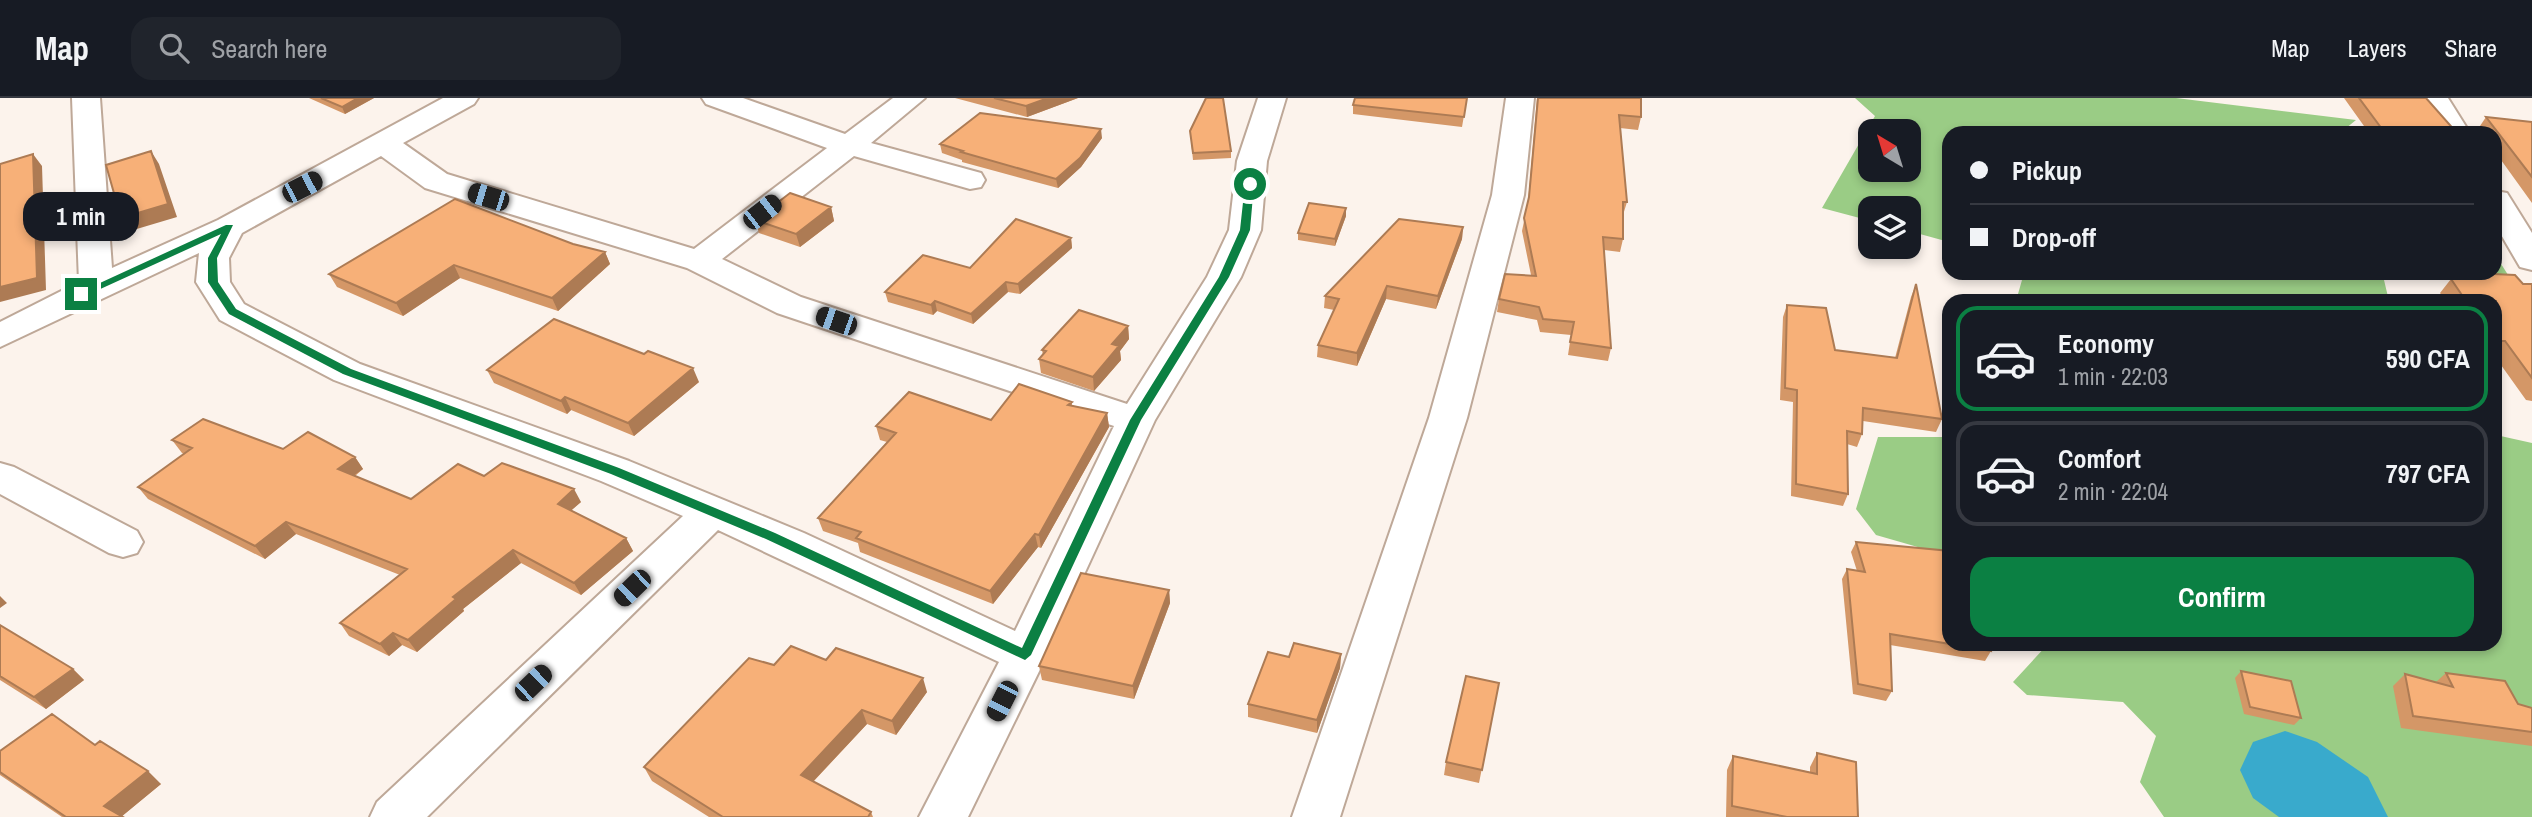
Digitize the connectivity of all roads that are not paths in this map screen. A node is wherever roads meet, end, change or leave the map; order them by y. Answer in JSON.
{"nodes":[{"id":1,"x":86,"y":98,"type":"edge"},
{"id":2,"x":464,"y":98,"type":"edge"},
{"id":3,"x":716,"y":98,"type":"edge"},
{"id":4,"x":911,"y":98,"type":"edge"},
{"id":5,"x":1272,"y":98,"type":"edge"},
{"id":6,"x":1520,"y":98,"type":"edge"},
{"id":7,"x":2434,"y":98,"type":"edge"},
{"id":8,"x":2451,"y":126,"type":"edge"},
{"id":9,"x":383,"y":143,"type":"junction"},
{"id":10,"x":850,"y":146,"type":"junction"},
{"id":11,"x":970,"y":180,"type":"dead end"},
{"id":12,"x":2502,"y":210,"type":"edge"},
{"id":13,"x":229,"y":227,"type":"junction"},
{"id":14,"x":2532,"y":260,"type":"edge"},
{"id":15,"x":699,"y":261,"type":"junction"},
{"id":16,"x":96,"y":287,"type":"junction"},
{"id":17,"x":0,"y":336,"type":"edge"},
{"id":18,"x":1136,"y":420,"type":"junction"},
{"id":19,"x":0,"y":477,"type":"edge"},
{"id":20,"x":712,"y":512,"type":"junction"},
{"id":21,"x":123,"y":542,"type":"dead end"},
{"id":22,"x":1025,"y":655,"type":"junction"},
{"id":23,"x":394,"y":817,"type":"edge"},
{"id":24,"x":943,"y":817,"type":"edge"},
{"id":25,"x":1316,"y":817,"type":"edge"}],
"edges":[{"from":1,"to":16,"type":"street"},
{"from":2,"to":9,"type":"street"},
{"from":3,"to":10,"type":"street"},
{"from":4,"to":10,"type":"street"},
{"from":5,"to":18,"type":"street"},
{"from":6,"to":25,"type":"street"},
{"from":7,"to":8,"type":"street"},
{"from":9,"to":13,"type":"street"},
{"from":9,"to":15,"type":"street"},
{"from":10,"to":11,"type":"street"},
{"from":10,"to":15,"type":"street"},
{"from":12,"to":14,"type":"street"},
{"from":13,"to":16,"type":"street"},
{"from":13,"to":20,"type":"street"},
{"from":15,"to":18,"type":"street"},
{"from":16,"to":17,"type":"street"},
{"from":18,"to":22,"type":"street"},
{"from":19,"to":21,"type":"street"},
{"from":20,"to":22,"type":"street"},
{"from":20,"to":23,"type":"street"},
{"from":22,"to":24,"type":"street"}]}
